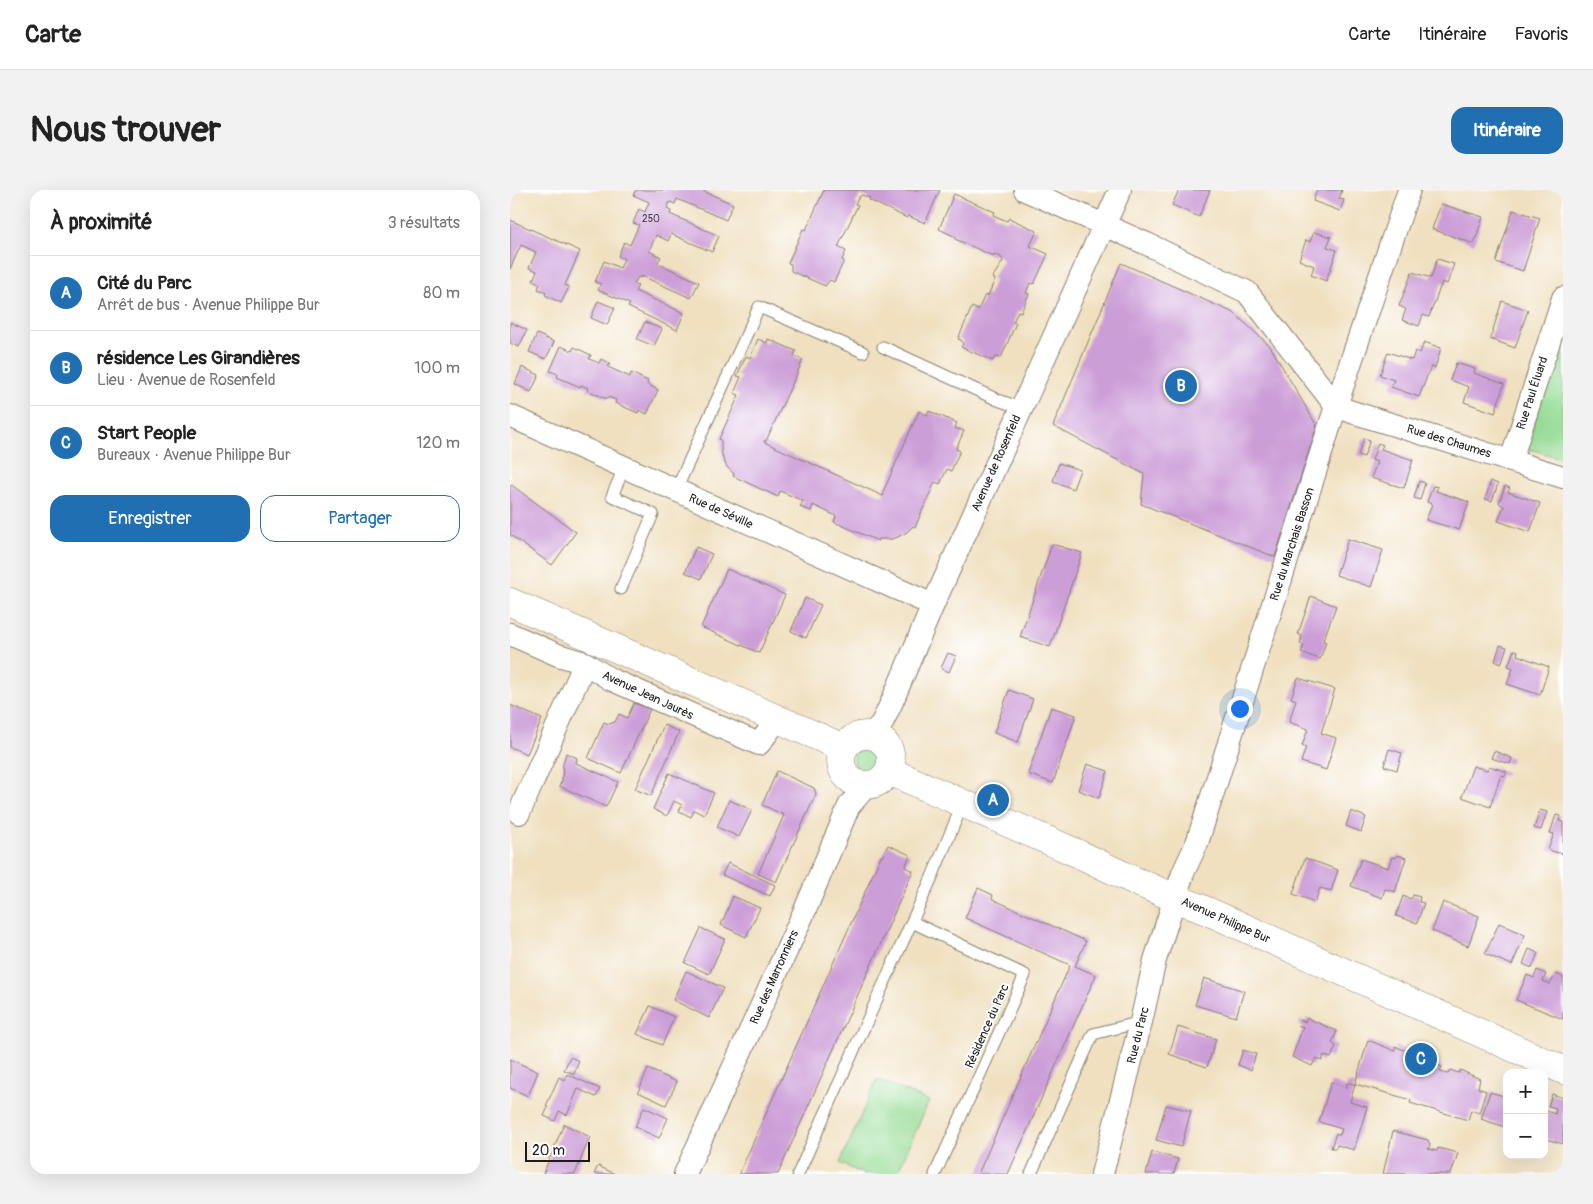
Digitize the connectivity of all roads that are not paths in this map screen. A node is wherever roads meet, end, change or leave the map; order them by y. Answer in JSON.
{"nodes":[{"id":1,"x":1024,"y":190,"type":"edge"},
{"id":2,"x":1120,"y":190,"type":"edge"},
{"id":3,"x":1409,"y":190,"type":"edge"},
{"id":4,"x":1105,"y":226,"type":"junction"},
{"id":5,"x":1563,"y":298,"type":"edge"},
{"id":6,"x":883,"y":347,"type":"dead end"},
{"id":7,"x":863,"y":352,"type":"dead end"},
{"id":8,"x":1336,"y":406,"type":"junction"},
{"id":9,"x":1021,"y":408,"type":"junction"},
{"id":10,"x":510,"y":416,"type":"edge"},
{"id":11,"x":1511,"y":460,"type":"junction"},
{"id":12,"x":624,"y":468,"type":"junction"},
{"id":13,"x":1563,"y":477,"type":"edge"},
{"id":14,"x":676,"y":490,"type":"junction"},
{"id":15,"x":621,"y":589,"type":"dead end"},
{"id":16,"x":510,"y":602,"type":"edge"},
{"id":17,"x":933,"y":605,"type":"junction"},
{"id":18,"x":510,"y":634,"type":"edge"},
{"id":19,"x":585,"y":663,"type":"junction"},
{"id":20,"x":777,"y":720,"type":"junction"},
{"id":21,"x":871,"y":735,"type":"junction"},
{"id":22,"x":844,"y":748,"type":"junction"},
{"id":23,"x":878,"y":778,"type":"junction"},
{"id":24,"x":963,"y":803,"type":"junction"},
{"id":25,"x":519,"y":812,"type":"dead end"},
{"id":26,"x":1175,"y":897,"type":"junction"},
{"id":27,"x":912,"y":922,"type":"junction"},
{"id":28,"x":1141,"y":1022,"type":"junction"},
{"id":29,"x":1563,"y":1070,"type":"edge"},
{"id":30,"x":685,"y":1174,"type":"edge"},
{"id":31,"x":798,"y":1174,"type":"edge"},
{"id":32,"x":935,"y":1174,"type":"edge"},
{"id":33,"x":1031,"y":1174,"type":"edge"},
{"id":34,"x":1102,"y":1174,"type":"edge"}],
"edges":[{"from":1,"to":4,"type":"street"},
{"from":2,"to":4,"type":"street","name":"Avenue de Rosenfeld"},
{"from":3,"to":8,"type":"street","name":"Rue du Marchais Basson"},
{"from":4,"to":8,"type":"street"},
{"from":4,"to":9,"type":"street","name":"Avenue de Rosenfeld"},
{"from":5,"to":11,"type":"street","name":"Rue Paul Éluard"},
{"from":6,"to":9,"type":"lane"},
{"from":7,"to":14,"type":"lane"},
{"from":8,"to":11,"type":"street","name":"Rue des Chaumes"},
{"from":8,"to":26,"type":"street","name":"Rue du Marchais Basson"},
{"from":9,"to":17,"type":"street","name":"Avenue de Rosenfeld"},
{"from":10,"to":12,"type":"street","name":"Rue de Séville"},
{"from":11,"to":13,"type":"street","name":"Rue des Chaumes"},
{"from":12,"to":14,"type":"street","name":"Rue de Séville"},
{"from":12,"to":15,"type":"lane"},
{"from":14,"to":17,"type":"street","name":"Rue de Séville"},
{"from":16,"to":20,"type":"street"},
{"from":17,"to":21,"type":"street","name":"Avenue de Rosenfeld"},
{"from":18,"to":19,"type":"street","name":"Avenue Jean Jaurès"},
{"from":19,"to":20,"type":"street","name":"Avenue Jean Jaurès"},
{"from":19,"to":25,"type":"street"},
{"from":20,"to":22,"type":"street"},
{"from":21,"to":22,"type":"street"},
{"from":21,"to":23,"type":"street"},
{"from":22,"to":23,"type":"street"},
{"from":23,"to":24,"type":"street","name":"Avenue Philippe Bur"},
{"from":23,"to":30,"type":"street","name":"Rue des Marronniers"},
{"from":24,"to":26,"type":"street","name":"Avenue Philippe Bur"},
{"from":24,"to":27,"type":"lane"},
{"from":26,"to":28,"type":"street","name":"Rue du Parc"},
{"from":26,"to":29,"type":"street","name":"Avenue Philippe Bur"},
{"from":27,"to":31,"type":"lane"},
{"from":27,"to":32,"type":"lane","name":"Résidence du Parc"},
{"from":28,"to":33,"type":"lane"},
{"from":28,"to":34,"type":"street","name":"Rue du Parc"}]}
